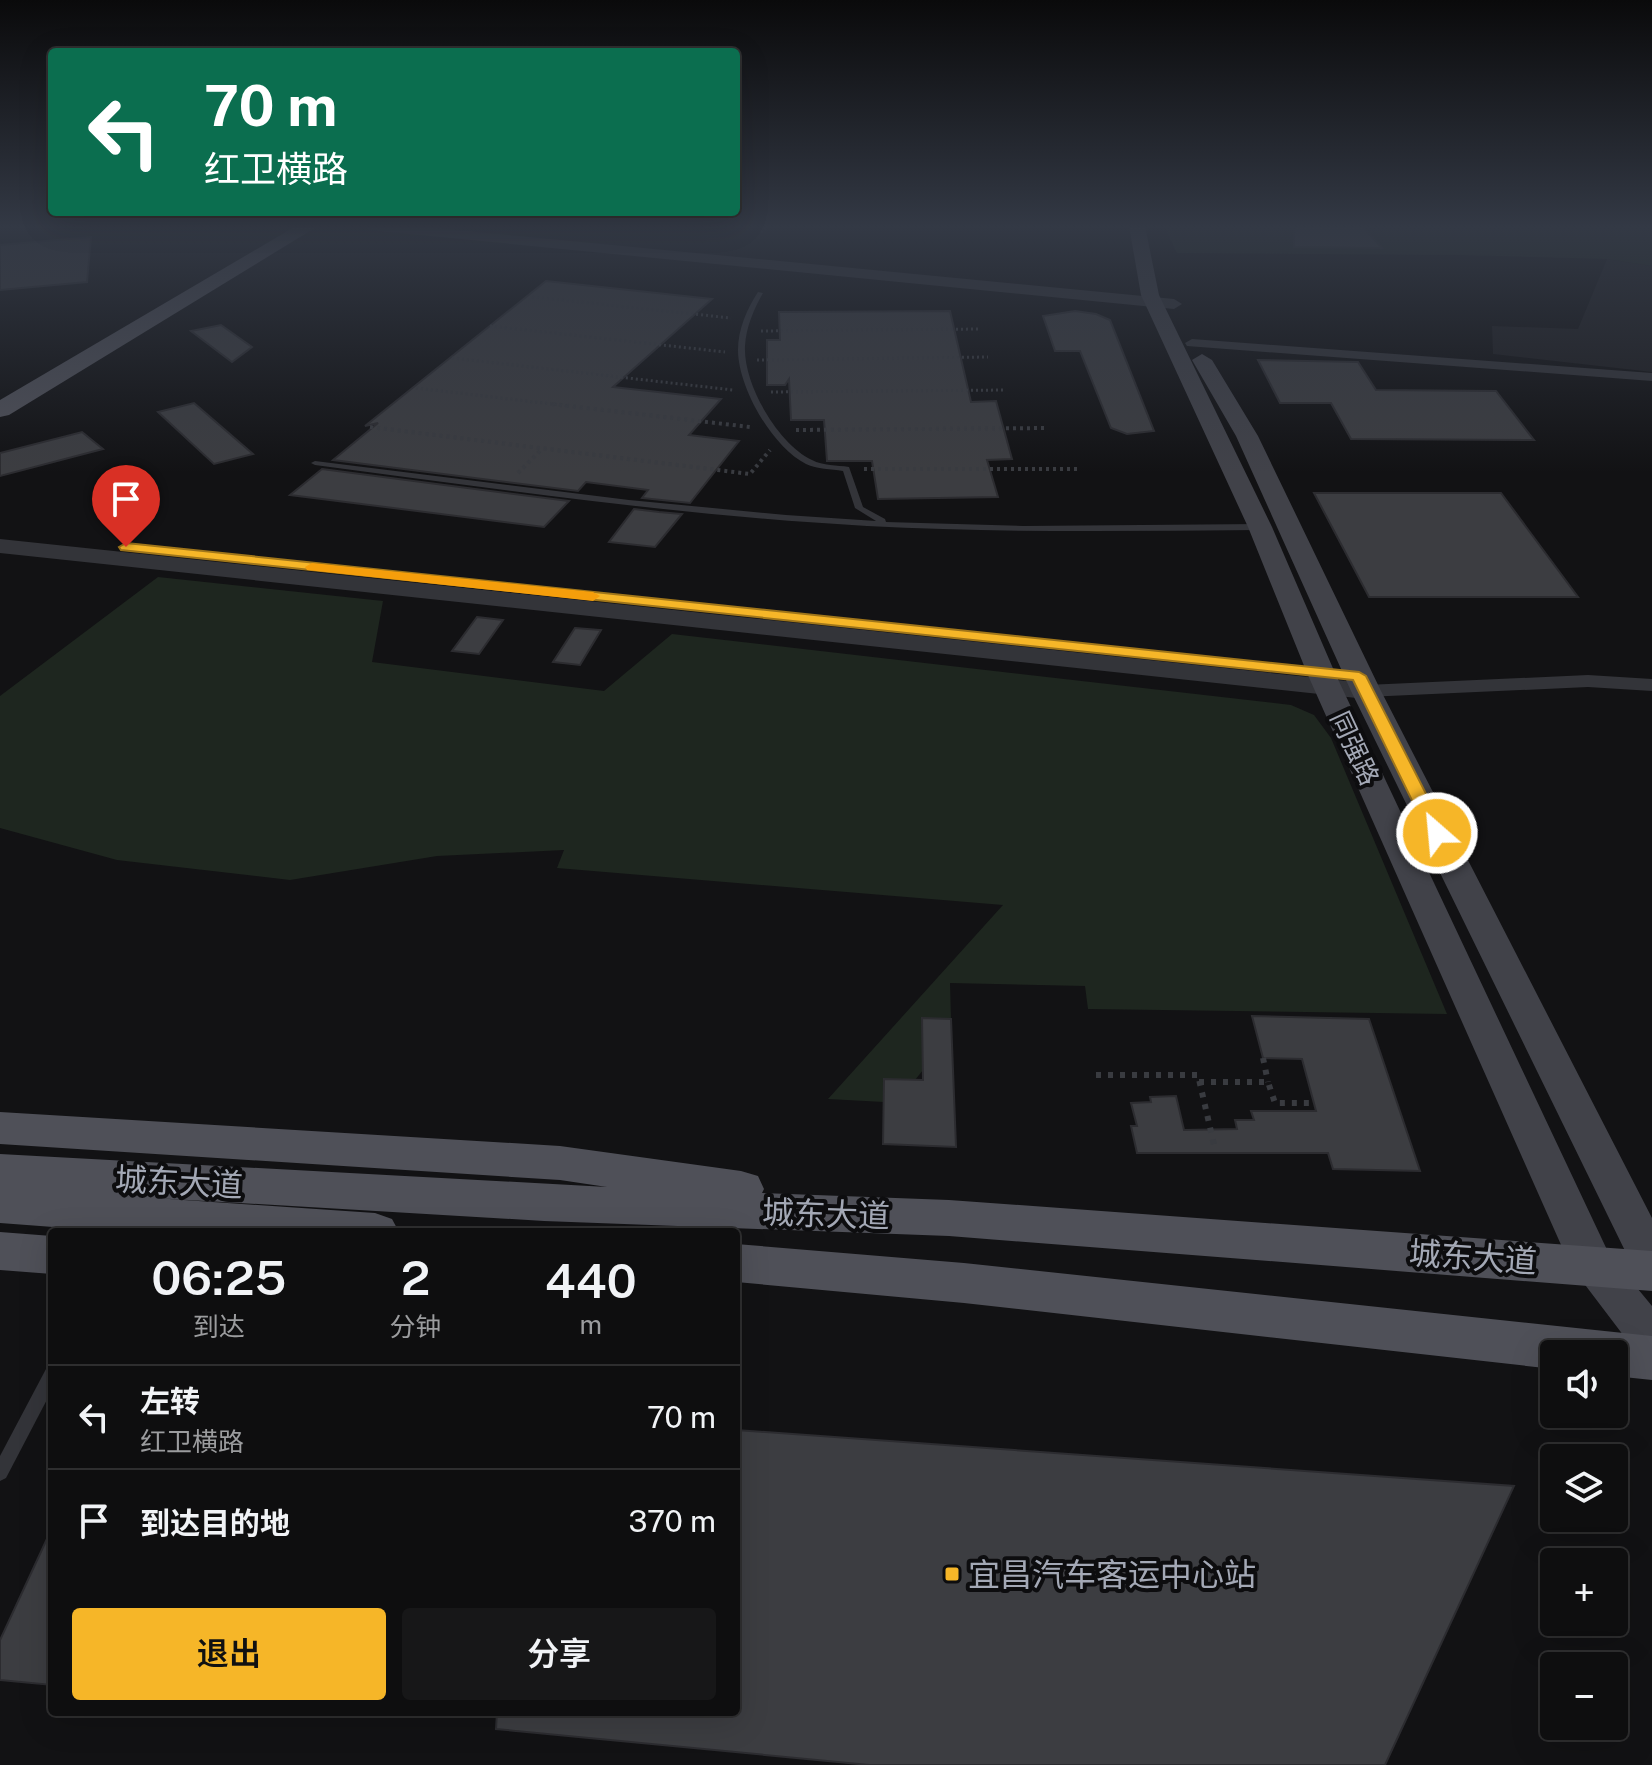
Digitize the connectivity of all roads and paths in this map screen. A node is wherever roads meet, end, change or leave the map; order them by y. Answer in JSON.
{"nodes":[{"id":1,"x":134,"y":308,"type":"edge"},
{"id":2,"x":171,"y":308,"type":"edge"},
{"id":3,"x":639,"y":308,"type":"edge"},
{"id":4,"x":753,"y":308,"type":"edge"},
{"id":5,"x":1166,"y":308,"type":"edge"},
{"id":6,"x":1168,"y":308,"type":"edge"},
{"id":7,"x":748,"y":320,"type":"junction"},
{"id":8,"x":490,"y":326,"type":"dead end"},
{"id":9,"x":980,"y":329,"type":"dead end"},
{"id":10,"x":744,"y":331,"type":"junction"},
{"id":11,"x":1192,"y":343,"type":"junction"},
{"id":12,"x":742,"y":357,"type":"junction"},
{"id":13,"x":988,"y":357,"type":"dead end"},
{"id":14,"x":1652,"y":377,"type":"edge"},
{"id":15,"x":0,"y":386,"type":"edge"},
{"id":16,"x":416,"y":388,"type":"dead end"},
{"id":17,"x":0,"y":410,"type":"edge"},
{"id":18,"x":370,"y":427,"type":"dead end"},
{"id":19,"x":1047,"y":428,"type":"dead end"},
{"id":20,"x":777,"y":434,"type":"junction"},
{"id":21,"x":543,"y":449,"type":"junction"},
{"id":22,"x":315,"y":463,"type":"dead end"},
{"id":23,"x":846,"y":469,"type":"junction"},
{"id":24,"x":1079,"y":469,"type":"dead end"},
{"id":25,"x":504,"y":487,"type":"junction"},
{"id":26,"x":859,"y":508,"type":"junction"},
{"id":27,"x":831,"y":520,"type":"junction"},
{"id":28,"x":891,"y":524,"type":"junction"},
{"id":29,"x":1260,"y":527,"type":"junction"},
{"id":30,"x":0,"y":534,"type":"edge"},
{"id":31,"x":0,"y":546,"type":"edge"},
{"id":32,"x":1324,"y":681,"type":"junction"},
{"id":33,"x":1362,"y":683,"type":"junction"},
{"id":34,"x":1652,"y":685,"type":"edge"},
{"id":35,"x":1263,"y":1058,"type":"dead end"},
{"id":36,"x":1096,"y":1075,"type":"dead end"},
{"id":37,"x":1199,"y":1082,"type":"junction"},
{"id":38,"x":1268,"y":1082,"type":"junction"},
{"id":39,"x":1314,"y":1103,"type":"dead end"},
{"id":40,"x":0,"y":1128,"type":"edge"},
{"id":41,"x":1215,"y":1149,"type":"dead end"},
{"id":42,"x":0,"y":1171,"type":"edge"},
{"id":43,"x":0,"y":1205,"type":"edge"},
{"id":44,"x":949,"y":1218,"type":"junction"},
{"id":45,"x":319,"y":1228,"type":"edge"},
{"id":46,"x":0,"y":1251,"type":"edge"},
{"id":47,"x":48,"y":1255,"type":"edge"},
{"id":48,"x":1652,"y":1261,"type":"edge"},
{"id":49,"x":740,"y":1263,"type":"edge"},
{"id":50,"x":1592,"y":1265,"type":"junction"},
{"id":51,"x":1652,"y":1271,"type":"edge"},
{"id":52,"x":964,"y":1283,"type":"junction"},
{"id":53,"x":740,"y":1288,"type":"edge"},
{"id":54,"x":1652,"y":1339,"type":"edge"},
{"id":55,"x":1540,"y":1346,"type":"edge"},
{"id":56,"x":1628,"y":1356,"type":"edge"},
{"id":57,"x":1652,"y":1358,"type":"edge"},
{"id":58,"x":48,"y":1382,"type":"edge"},
{"id":59,"x":0,"y":1473,"type":"edge"}],
"edges":[{"from":1,"to":15,"type":"main road"},
{"from":2,"to":17,"type":"main road"},
{"from":3,"to":7,"type":"path"},
{"from":4,"to":7,"type":"lane"},
{"from":5,"to":29,"type":"main road","name":"同强路"},
{"from":6,"to":11,"type":"main road","name":"同强路"},
{"from":7,"to":10,"type":"lane"},
{"from":8,"to":12,"type":"path"},
{"from":9,"to":10,"type":"path"},
{"from":10,"to":12,"type":"lane"},
{"from":11,"to":14,"type":"street"},
{"from":11,"to":33,"type":"main road","name":"同强路"},
{"from":12,"to":13,"type":"path"},
{"from":12,"to":20,"type":"lane"},
{"from":16,"to":20,"type":"path"},
{"from":18,"to":21,"type":"path"},
{"from":19,"to":20,"type":"path"},
{"from":20,"to":21,"type":"path"},
{"from":20,"to":23,"type":"lane"},
{"from":21,"to":25,"type":"path"},
{"from":22,"to":25,"type":"lane"},
{"from":23,"to":24,"type":"path"},
{"from":23,"to":26,"type":"lane"},
{"from":25,"to":27,"type":"lane"},
{"from":26,"to":27,"type":"lane"},
{"from":26,"to":28,"type":"lane"},
{"from":27,"to":28,"type":"lane"},
{"from":28,"to":29,"type":"lane"},
{"from":29,"to":32,"type":"main road","name":"同强路"},
{"from":30,"to":32,"type":"street"},
{"from":31,"to":32,"type":"street"},
{"from":32,"to":33,"type":"street"},
{"from":32,"to":50,"type":"main road","name":"同强路"},
{"from":33,"to":34,"type":"street"},
{"from":33,"to":48,"type":"main road","name":"同强路"},
{"from":35,"to":38,"type":"path"},
{"from":36,"to":37,"type":"path"},
{"from":37,"to":38,"type":"path"},
{"from":37,"to":41,"type":"path"},
{"from":38,"to":39,"type":"path"},
{"from":40,"to":44,"type":"main road"},
{"from":42,"to":44,"type":"main road","name":"城东大道"},
{"from":43,"to":45,"type":"main road","name":"城东大道"},
{"from":44,"to":50,"type":"main road","name":"城东大道"},
{"from":46,"to":47,"type":"main road"},
{"from":49,"to":52,"type":"main road","name":"城东大道"},
{"from":50,"to":51,"type":"main road","name":"城东大道"},
{"from":50,"to":54,"type":"main road","name":"同强路"},
{"from":52,"to":53,"type":"main road"},
{"from":52,"to":55,"type":"main road","name":"城东大道"},
{"from":56,"to":57,"type":"main road","name":"城东大道"},
{"from":58,"to":59,"type":"lane"}]}
